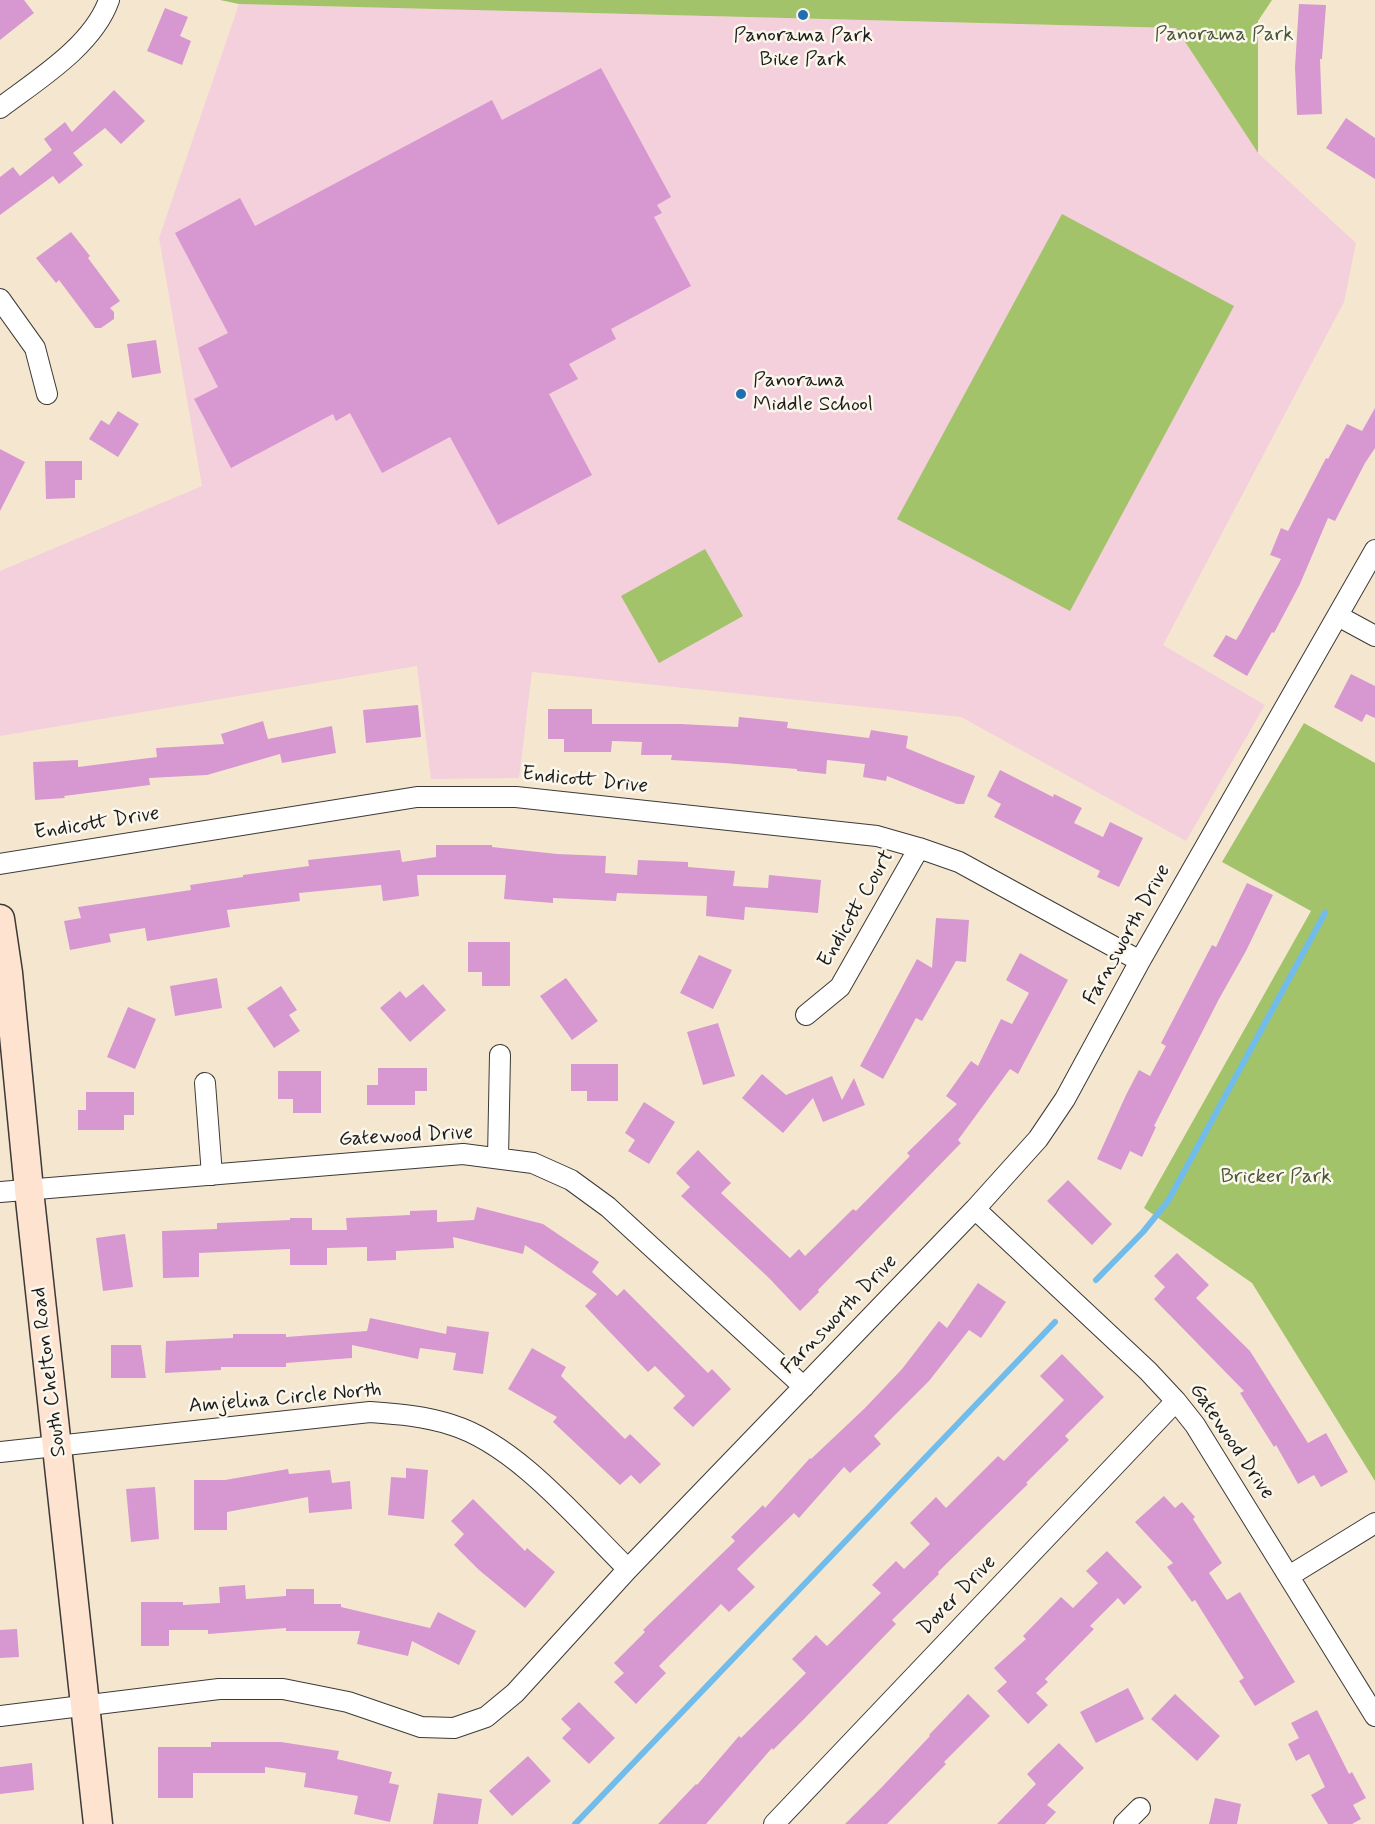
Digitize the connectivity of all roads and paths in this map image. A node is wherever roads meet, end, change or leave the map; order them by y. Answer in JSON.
{"nodes":[{"id":1,"x":109,"y":0,"type":"edge"},
{"id":2,"x":0,"y":108,"type":"edge"},
{"id":3,"x":0,"y":299,"type":"edge"},
{"id":4,"x":47,"y":394,"type":"dead end"},
{"id":5,"x":1375,"y":550,"type":"edge"},
{"id":6,"x":1338,"y":616,"type":"junction"},
{"id":7,"x":1375,"y":636,"type":"edge"},
{"id":8,"x":919,"y":848,"type":"junction"},
{"id":9,"x":0,"y":864,"type":"edge"},
{"id":10,"x":0,"y":920,"type":"edge"},
{"id":11,"x":1140,"y":961,"type":"junction"},
{"id":12,"x":806,"y":1016,"type":"dead end"},
{"id":13,"x":500,"y":1055,"type":"dead end"},
{"id":14,"x":205,"y":1083,"type":"dead end"},
{"id":15,"x":498,"y":1158,"type":"junction"},
{"id":16,"x":212,"y":1175,"type":"junction"},
{"id":17,"x":29,"y":1190,"type":"junction"},
{"id":18,"x":0,"y":1192,"type":"edge"},
{"id":19,"x":975,"y":1209,"type":"junction"},
{"id":20,"x":804,"y":1387,"type":"junction"},
{"id":21,"x":1176,"y":1401,"type":"junction"},
{"id":22,"x":58,"y":1446,"type":"junction"},
{"id":23,"x":0,"y":1452,"type":"edge"},
{"id":24,"x":1375,"y":1523,"type":"edge"},
{"id":25,"x":628,"y":1569,"type":"junction"},
{"id":26,"x":1289,"y":1576,"type":"junction"},
{"id":27,"x":87,"y":1706,"type":"junction"},
{"id":28,"x":0,"y":1716,"type":"edge"},
{"id":29,"x":1375,"y":1716,"type":"edge"},
{"id":30,"x":1140,"y":1808,"type":"dead end"},
{"id":31,"x":98,"y":1824,"type":"edge"},
{"id":32,"x":774,"y":1824,"type":"edge"},
{"id":33,"x":1124,"y":1824,"type":"edge"}],
"edges":[{"from":1,"to":2,"type":"street"},
{"from":3,"to":4,"type":"street"},
{"from":5,"to":6,"type":"street","name":"Farnsworth Drive"},
{"from":6,"to":7,"type":"street"},
{"from":6,"to":11,"type":"street","name":"Farnsworth Drive"},
{"from":8,"to":9,"type":"street","name":"Endicott Drive"},
{"from":8,"to":11,"type":"street","name":"Endicott Drive"},
{"from":8,"to":12,"type":"street","name":"Endicott Court"},
{"from":10,"to":17,"type":"main road","name":"South Chelton Road"},
{"from":11,"to":19,"type":"street","name":"Farnsworth Drive"},
{"from":13,"to":15,"type":"street"},
{"from":14,"to":16,"type":"street"},
{"from":15,"to":16,"type":"street","name":"Gatewood Drive"},
{"from":15,"to":20,"type":"street","name":"Gatewood Drive"},
{"from":16,"to":17,"type":"street","name":"Gatewood Drive"},
{"from":17,"to":18,"type":"street","name":"Gatewood Drive"},
{"from":17,"to":22,"type":"main road","name":"South Chelton Road"},
{"from":19,"to":20,"type":"street","name":"Farnsworth Drive"},
{"from":19,"to":21,"type":"street","name":"Gatewood Drive"},
{"from":20,"to":25,"type":"street","name":"Farnsworth Drive"},
{"from":21,"to":26,"type":"street","name":"Gatewood Drive"},
{"from":21,"to":32,"type":"street","name":"Dover Drive"},
{"from":22,"to":23,"type":"street","name":"Amjelina Circle North"},
{"from":22,"to":25,"type":"street","name":"Amjelina Circle North"},
{"from":22,"to":27,"type":"main road","name":"South Chelton Road"},
{"from":24,"to":26,"type":"street"},
{"from":25,"to":27,"type":"street","name":"Farnsworth Drive"},
{"from":26,"to":29,"type":"street","name":"Gatewood Drive"},
{"from":27,"to":28,"type":"street","name":"Farnsworth Drive"},
{"from":27,"to":31,"type":"main road","name":"South Chelton Road"},
{"from":30,"to":33,"type":"street"}]}
